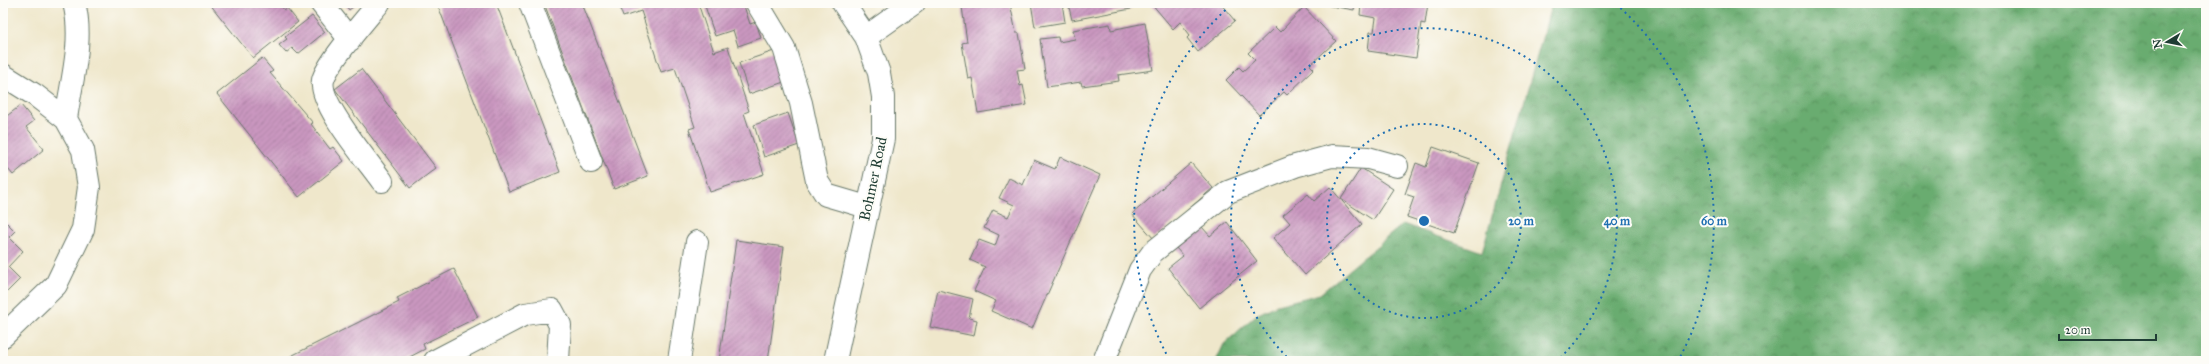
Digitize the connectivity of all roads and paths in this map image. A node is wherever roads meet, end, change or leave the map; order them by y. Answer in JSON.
{"nodes":[{"id":1,"x":74,"y":3,"type":"edge"},
{"id":2,"x":321,"y":3,"type":"edge"},
{"id":3,"x":379,"y":3,"type":"edge"},
{"id":4,"x":530,"y":3,"type":"edge"},
{"id":5,"x":757,"y":3,"type":"edge"},
{"id":6,"x":843,"y":3,"type":"edge"},
{"id":7,"x":914,"y":3,"type":"edge"},
{"id":8,"x":866,"y":37,"type":"junction"},
{"id":9,"x":350,"y":40,"type":"junction"},
{"id":10,"x":3,"y":75,"type":"edge"},
{"id":11,"x":66,"y":119,"type":"junction"},
{"id":12,"x":591,"y":162,"type":"dead end"},
{"id":13,"x":1396,"y":166,"type":"dead end"},
{"id":14,"x":382,"y":180,"type":"dead end"},
{"id":15,"x":867,"y":207,"type":"junction"},
{"id":16,"x":697,"y":242,"type":"dead end"},
{"id":17,"x":3,"y":336,"type":"edge"},
{"id":18,"x":435,"y":361,"type":"edge"},
{"id":19,"x":558,"y":361,"type":"edge"},
{"id":20,"x":679,"y":361,"type":"edge"},
{"id":21,"x":836,"y":361,"type":"edge"},
{"id":22,"x":1104,"y":361,"type":"edge"}],
"edges":[{"from":1,"to":11,"type":"street"},
{"from":2,"to":9,"type":"street"},
{"from":3,"to":9,"type":"street"},
{"from":4,"to":12,"type":"street"},
{"from":5,"to":15,"type":"street"},
{"from":6,"to":8,"type":"street","name":"Bohmer Road"},
{"from":7,"to":8,"type":"street"},
{"from":8,"to":15,"type":"street","name":"Bohmer Road"},
{"from":9,"to":14,"type":"street"},
{"from":10,"to":11,"type":"street"},
{"from":11,"to":17,"type":"street"},
{"from":13,"to":22,"type":"street"},
{"from":15,"to":21,"type":"street","name":"Bohmer Road"},
{"from":16,"to":20,"type":"street"},
{"from":18,"to":19,"type":"street"}]}
